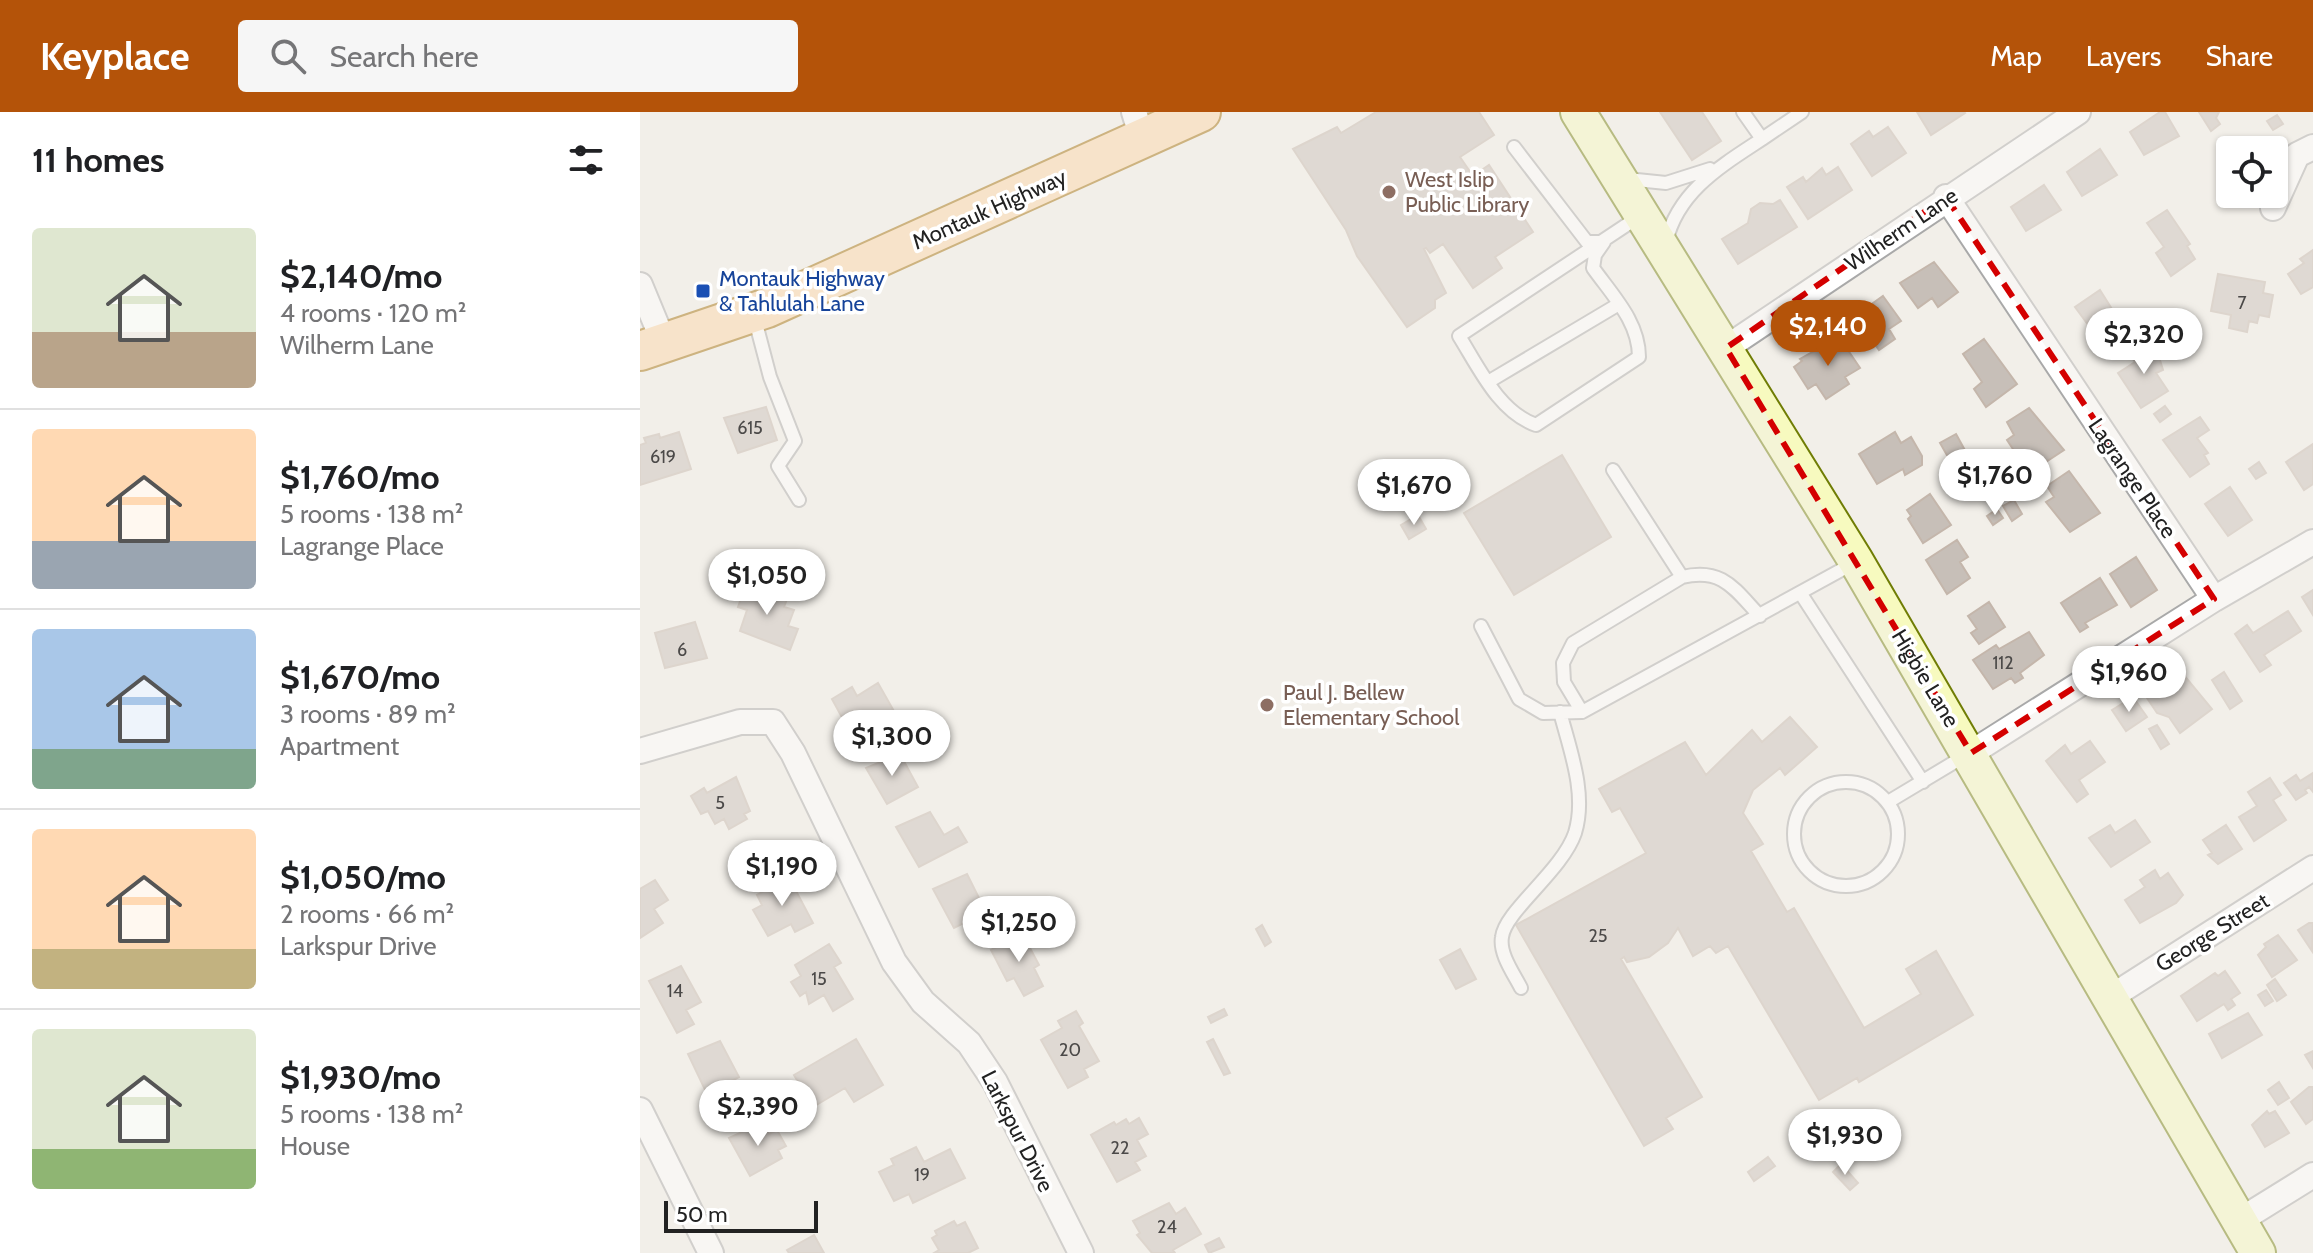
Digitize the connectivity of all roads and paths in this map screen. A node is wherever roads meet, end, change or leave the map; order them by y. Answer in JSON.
{"nodes":[{"id":1,"x":1201,"y":112,"type":"edge"},
{"id":2,"x":1578,"y":112,"type":"edge"},
{"id":3,"x":1743,"y":112,"type":"edge"},
{"id":4,"x":1802,"y":112,"type":"edge"},
{"id":5,"x":2078,"y":112,"type":"edge"},
{"id":6,"x":1139,"y":126,"type":"edge"},
{"id":7,"x":1762,"y":139,"type":"junction"},
{"id":8,"x":1514,"y":147,"type":"dead end"},
{"id":9,"x":2313,"y":147,"type":"edge"},
{"id":10,"x":1732,"y":159,"type":"junction"},
{"id":11,"x":2288,"y":175,"type":"edge"},
{"id":12,"x":1620,"y":178,"type":"junction"},
{"id":13,"x":1946,"y":197,"type":"junction"},
{"id":14,"x":1642,"y":214,"type":"junction"},
{"id":15,"x":1604,"y":242,"type":"junction"},
{"id":16,"x":1664,"y":249,"type":"junction"},
{"id":17,"x":640,"y":285,"type":"edge"},
{"id":18,"x":1619,"y":304,"type":"junction"},
{"id":19,"x":753,"y":313,"type":"junction"},
{"id":20,"x":652,"y":347,"type":"edge"},
{"id":21,"x":1726,"y":348,"type":"junction"},
{"id":22,"x":1488,"y":382,"type":"junction"},
{"id":23,"x":1613,"y":470,"type":"dead end"},
{"id":24,"x":799,"y":500,"type":"dead end"},
{"id":25,"x":2313,"y":542,"type":"edge"},
{"id":26,"x":1856,"y":561,"type":"junction"},
{"id":27,"x":1682,"y":577,"type":"junction"},
{"id":28,"x":1801,"y":594,"type":"junction"},
{"id":29,"x":2214,"y":599,"type":"junction"},
{"id":30,"x":1760,"y":616,"type":"junction"},
{"id":31,"x":1481,"y":626,"type":"dead end"},
{"id":32,"x":1560,"y":712,"type":"junction"},
{"id":33,"x":1582,"y":712,"type":"junction"},
{"id":34,"x":640,"y":751,"type":"edge"},
{"id":35,"x":1971,"y":753,"type":"junction"},
{"id":36,"x":1923,"y":782,"type":"junction"},
{"id":37,"x":1888,"y":802,"type":"junction"},
{"id":38,"x":2313,"y":868,"type":"edge"},
{"id":39,"x":1521,"y":988,"type":"dead end"},
{"id":40,"x":2111,"y":997,"type":"junction"},
{"id":41,"x":640,"y":1110,"type":"edge"},
{"id":42,"x":2313,"y":1175,"type":"edge"},
{"id":43,"x":2239,"y":1221,"type":"junction"},
{"id":44,"x":711,"y":1253,"type":"edge"},
{"id":45,"x":1081,"y":1253,"type":"edge"},
{"id":46,"x":2258,"y":1253,"type":"edge"}],
"edges":[{"from":1,"to":6,"type":"main road","name":"Montauk Highway"},
{"from":2,"to":12,"type":"main road","name":"Higbie Lane"},
{"from":3,"to":7,"type":"lane"},
{"from":4,"to":7,"type":"lane"},
{"from":5,"to":13,"type":"street","name":"Wilherm Lane"},
{"from":6,"to":19,"type":"main road","name":"Montauk Highway"},
{"from":7,"to":10,"type":"lane"},
{"from":8,"to":15,"type":"lane"},
{"from":9,"to":11,"type":"street"},
{"from":10,"to":12,"type":"lane"},
{"from":10,"to":16,"type":"lane"},
{"from":12,"to":14,"type":"main road","name":"Higbie Lane"},
{"from":13,"to":21,"type":"street","name":"Wilherm Lane"},
{"from":13,"to":29,"type":"street","name":"Lagrange Place"},
{"from":14,"to":15,"type":"lane"},
{"from":14,"to":16,"type":"main road","name":"Higbie Lane"},
{"from":15,"to":18,"type":"lane"},
{"from":15,"to":22,"type":"lane"},
{"from":16,"to":21,"type":"main road","name":"Higbie Lane"},
{"from":17,"to":20,"type":"street"},
{"from":18,"to":22,"type":"lane"},
{"from":18,"to":22,"type":"lane"},
{"from":19,"to":20,"type":"main road","name":"Montauk Highway"},
{"from":19,"to":24,"type":"lane"},
{"from":21,"to":26,"type":"main road","name":"Higbie Lane"},
{"from":23,"to":27,"type":"lane"},
{"from":25,"to":29,"type":"street"},
{"from":26,"to":28,"type":"lane"},
{"from":26,"to":35,"type":"main road","name":"Higbie Lane"},
{"from":27,"to":30,"type":"lane"},
{"from":27,"to":33,"type":"lane"},
{"from":28,"to":30,"type":"lane"},
{"from":28,"to":36,"type":"lane"},
{"from":29,"to":35,"type":"street"},
{"from":30,"to":33,"type":"lane"},
{"from":31,"to":32,"type":"lane"},
{"from":32,"to":33,"type":"lane"},
{"from":32,"to":39,"type":"lane"},
{"from":34,"to":45,"type":"street","name":"Larkspur Drive"},
{"from":35,"to":36,"type":"lane"},
{"from":35,"to":40,"type":"main road","name":"Higbie Lane"},
{"from":36,"to":37,"type":"lane"},
{"from":37,"to":37,"type":"lane"},
{"from":38,"to":40,"type":"street","name":"George Street"},
{"from":40,"to":43,"type":"main road","name":"Higbie Lane"},
{"from":41,"to":44,"type":"street"},
{"from":42,"to":43,"type":"street"},
{"from":43,"to":46,"type":"main road","name":"Higbie Lane"}]}
